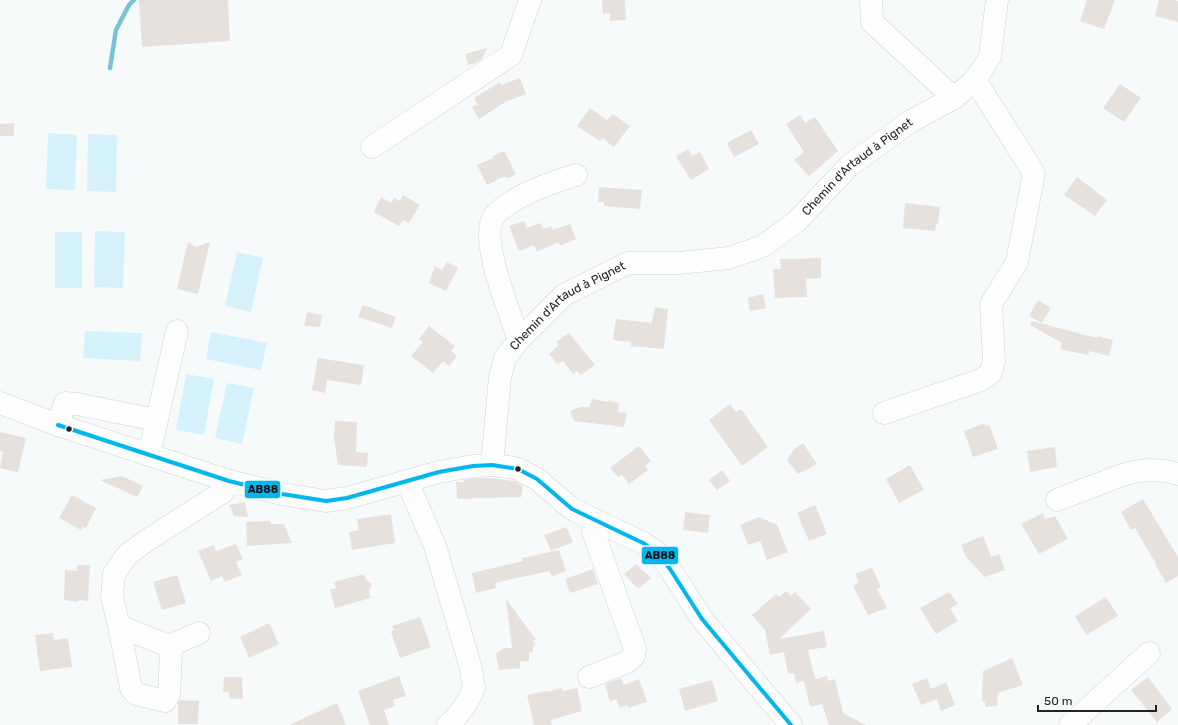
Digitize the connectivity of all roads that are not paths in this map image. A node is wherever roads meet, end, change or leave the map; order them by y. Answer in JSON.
{"nodes":[{"id":1,"x":530,"y":0,"type":"edge"},
{"id":2,"x":871,"y":0,"type":"edge"},
{"id":3,"x":997,"y":0,"type":"edge"},
{"id":4,"x":975,"y":80,"type":"junction"},
{"id":5,"x":954,"y":98,"type":"junction"},
{"id":6,"x":372,"y":147,"type":"dead end"},
{"id":7,"x":576,"y":175,"type":"dead end"},
{"id":8,"x":177,"y":330,"type":"dead end"},
{"id":9,"x":519,"y":340,"type":"junction"},
{"id":10,"x":0,"y":403,"type":"edge"},
{"id":11,"x":884,"y":413,"type":"dead end"},
{"id":12,"x":156,"y":420,"type":"junction"},
{"id":13,"x":58,"y":425,"type":"junction"},
{"id":14,"x":148,"y":455,"type":"junction"},
{"id":15,"x":492,"y":465,"type":"junction"},
{"id":16,"x":1178,"y":474,"type":"edge"},
{"id":17,"x":229,"y":481,"type":"junction"},
{"id":18,"x":407,"y":481,"type":"junction"},
{"id":19,"x":1056,"y":500,"type":"dead end"},
{"id":20,"x":595,"y":521,"type":"junction"},
{"id":21,"x":119,"y":626,"type":"junction"},
{"id":22,"x":198,"y":633,"type":"dead end"},
{"id":23,"x":169,"y":646,"type":"junction"},
{"id":24,"x":1149,"y":653,"type":"dead end"},
{"id":25,"x":589,"y":676,"type":"dead end"},
{"id":26,"x":448,"y":725,"type":"edge"},
{"id":27,"x":791,"y":725,"type":"edge"},
{"id":28,"x":1070,"y":725,"type":"edge"}],
"edges":[{"from":1,"to":6,"type":"street"},
{"from":2,"to":5,"type":"street"},
{"from":3,"to":4,"type":"street","name":"Chemin d'Artaud à Pignet"},
{"from":4,"to":5,"type":"street","name":"Chemin d'Artaud à Pignet"},
{"from":4,"to":11,"type":"street"},
{"from":5,"to":9,"type":"street","name":"Chemin d'Artaud à Pignet"},
{"from":7,"to":9,"type":"street"},
{"from":8,"to":12,"type":"street"},
{"from":9,"to":15,"type":"street","name":"Chemin d'Artaud à Pignet"},
{"from":10,"to":13,"type":"street"},
{"from":12,"to":13,"type":"street"},
{"from":12,"to":14,"type":"street"},
{"from":13,"to":14,"type":"street"},
{"from":14,"to":17,"type":"street"},
{"from":15,"to":18,"type":"street"},
{"from":15,"to":20,"type":"street"},
{"from":16,"to":19,"type":"street"},
{"from":17,"to":18,"type":"street"},
{"from":17,"to":21,"type":"street"},
{"from":18,"to":26,"type":"street"},
{"from":20,"to":25,"type":"street"},
{"from":20,"to":27,"type":"street"},
{"from":21,"to":23,"type":"street"},
{"from":21,"to":23,"type":"street"},
{"from":22,"to":23,"type":"street"},
{"from":24,"to":28,"type":"street"}]}
